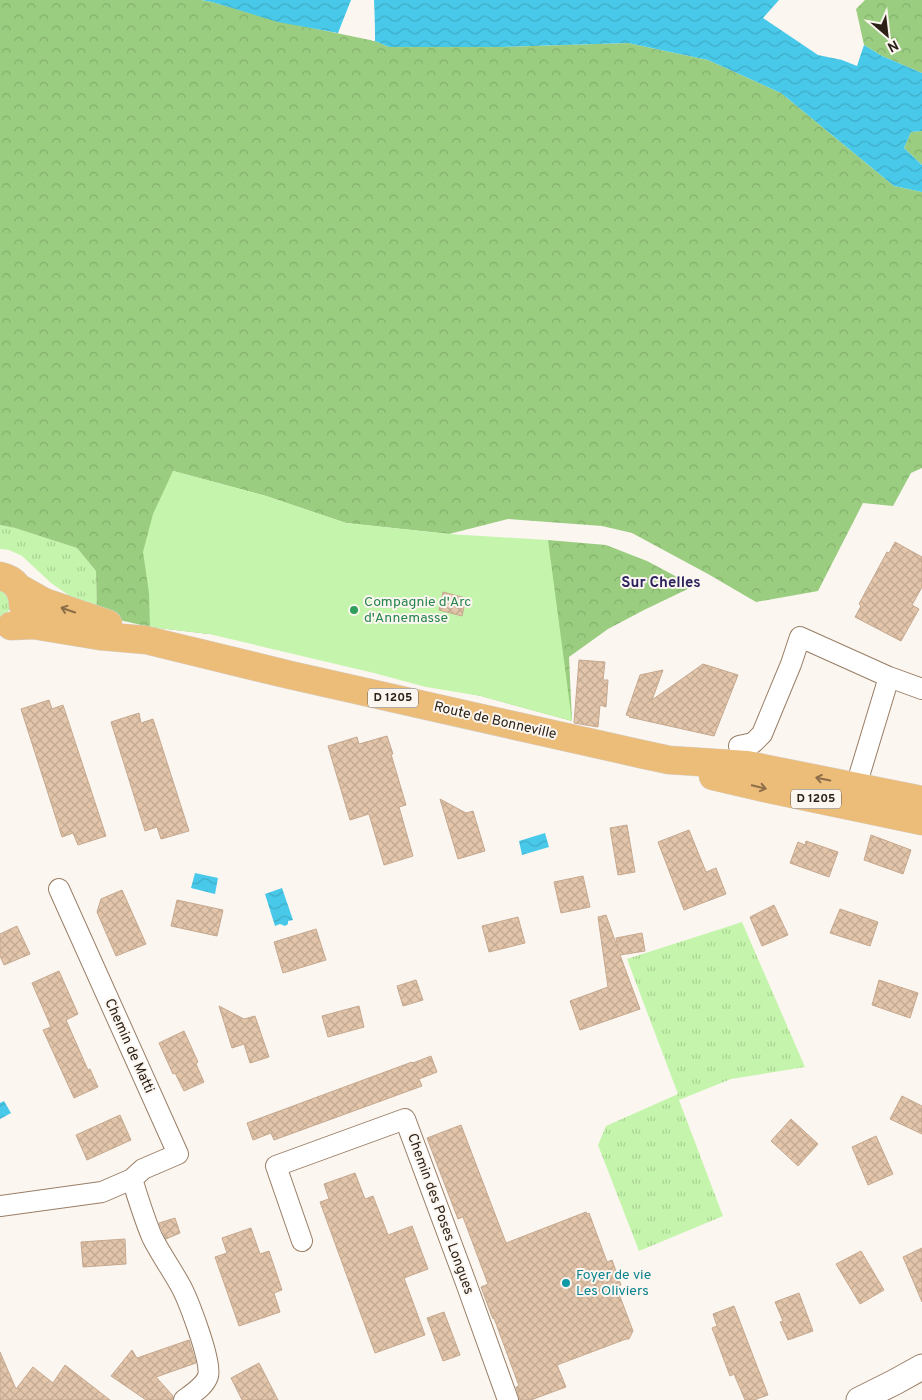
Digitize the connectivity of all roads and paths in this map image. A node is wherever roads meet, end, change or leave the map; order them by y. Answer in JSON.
{"nodes":[{"id":1,"x":9,"y":582,"type":"edge"},
{"id":2,"x":6,"y":628,"type":"edge"},
{"id":3,"x":146,"y":640,"type":"junction"},
{"id":4,"x":889,"y":677,"type":"junction"},
{"id":5,"x":922,"y":689,"type":"edge"},
{"id":6,"x":739,"y":746,"type":"dead end"},
{"id":7,"x":670,"y":760,"type":"junction"},
{"id":8,"x":856,"y":786,"type":"junction"},
{"id":9,"x":922,"y":800,"type":"edge"},
{"id":10,"x":922,"y":821,"type":"edge"},
{"id":11,"x":59,"y":890,"type":"dead end"},
{"id":12,"x":132,"y":1179,"type":"junction"},
{"id":13,"x":0,"y":1206,"type":"edge"},
{"id":14,"x":302,"y":1241,"type":"dead end"},
{"id":15,"x":922,"y":1367,"type":"edge"},
{"id":16,"x":184,"y":1400,"type":"edge"},
{"id":17,"x":508,"y":1400,"type":"edge"},
{"id":18,"x":858,"y":1400,"type":"edge"}],
"edges":[{"from":1,"to":2,"type":"main road"},
{"from":3,"to":1,"type":"main road","name":"Route de Bonneville","number":"D 1205","one_way":true},
{"from":2,"to":3,"type":"main road","name":"Route de Bonneville"},
{"from":3,"to":7,"type":"main road","name":"Route de Bonneville","number":"D 1205"},
{"from":4,"to":5,"type":"street"},
{"from":4,"to":6,"type":"street"},
{"from":4,"to":8,"type":"street"},
{"from":8,"to":7,"type":"main road","name":"Route de Bonneville","number":"D 1205","one_way":true},
{"from":7,"to":10,"type":"main road","name":"Route de Bonneville","number":"D 1205","one_way":true},
{"from":8,"to":9,"type":"main road","name":"Route de Bonneville","number":"D 1205"},
{"from":11,"to":12,"type":"street","name":"Chemin de Matti"},
{"from":12,"to":13,"type":"street","name":"Chemin de Matti"},
{"from":12,"to":16,"type":"street"},
{"from":14,"to":17,"type":"street","name":"Chemin des Poses Longues"},
{"from":15,"to":18,"type":"street"}]}
